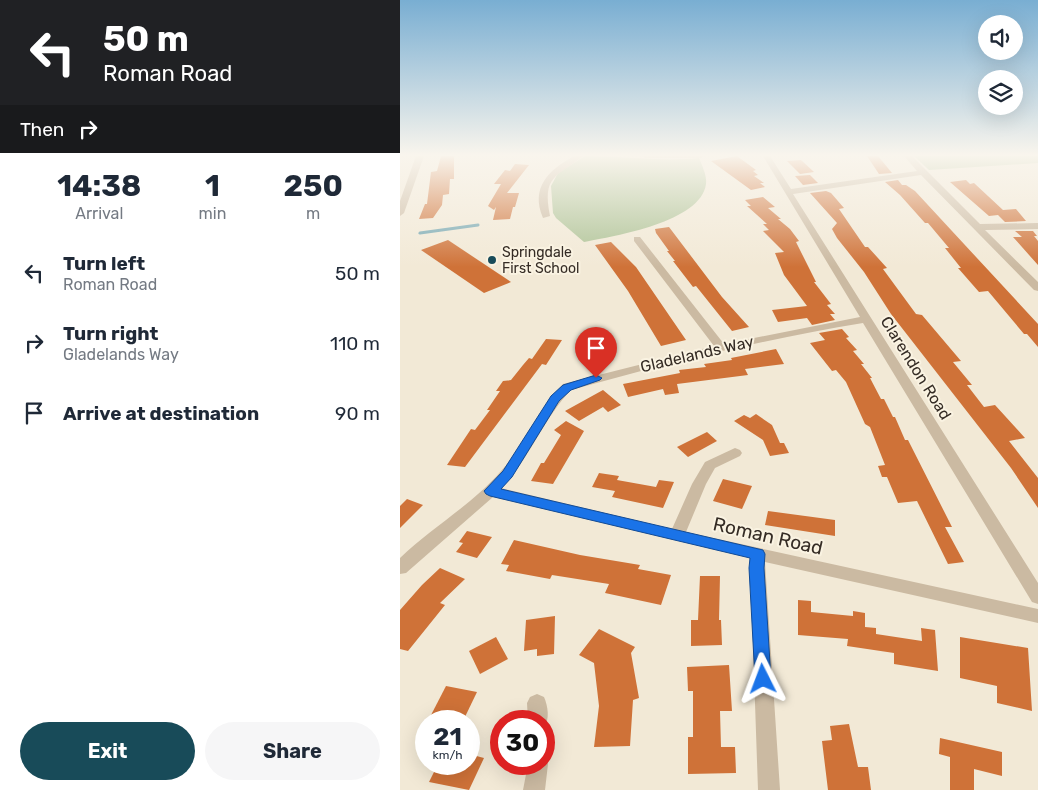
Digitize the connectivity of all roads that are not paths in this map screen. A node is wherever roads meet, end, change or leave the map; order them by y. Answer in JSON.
{"nodes":[{"id":1,"x":407,"y":193,"type":"edge"},
{"id":2,"x":543,"y":193,"type":"edge"},
{"id":3,"x":790,"y":193,"type":"edge"},
{"id":4,"x":943,"y":193,"type":"edge"},
{"id":5,"x":400,"y":213,"type":"edge"},
{"id":6,"x":546,"y":216,"type":"dead end"},
{"id":7,"x":1038,"y":226,"type":"edge"},
{"id":8,"x":976,"y":227,"type":"junction"},
{"id":9,"x":637,"y":239,"type":"dead end"},
{"id":10,"x":1038,"y":288,"type":"edge"},
{"id":11,"x":867,"y":319,"type":"junction"},
{"id":12,"x":721,"y":348,"type":"junction"},
{"id":13,"x":735,"y":453,"type":"dead end"},
{"id":14,"x":490,"y":491,"type":"junction"},
{"id":15,"x":678,"y":536,"type":"junction"},
{"id":16,"x":758,"y":554,"type":"junction"},
{"id":17,"x":400,"y":568,"type":"edge"},
{"id":18,"x":1038,"y":597,"type":"edge"},
{"id":19,"x":1038,"y":616,"type":"edge"},
{"id":20,"x":536,"y":775,"type":"edge"},
{"id":21,"x":534,"y":790,"type":"edge"},
{"id":22,"x":769,"y":790,"type":"edge"}],
"edges":[{"from":1,"to":5,"type":"street"},
{"from":2,"to":6,"type":"street"},
{"from":3,"to":11,"type":"street","name":"Clarendon Road"},
{"from":4,"to":8,"type":"street"},
{"from":7,"to":8,"type":"street"},
{"from":8,"to":10,"type":"street"},
{"from":9,"to":12,"type":"street"},
{"from":11,"to":12,"type":"street","name":"Gladelands Way"},
{"from":11,"to":18,"type":"street","name":"Clarendon Road"},
{"from":12,"to":14,"type":"street","name":"Gladelands Way"},
{"from":13,"to":15,"type":"street"},
{"from":14,"to":15,"type":"street","name":"Roman Road"},
{"from":14,"to":17,"type":"street","name":"Gladelands Way"},
{"from":15,"to":16,"type":"street","name":"Roman Road"},
{"from":16,"to":19,"type":"street","name":"Roman Road"},
{"from":16,"to":22,"type":"street"},
{"from":20,"to":21,"type":"street"}]}
